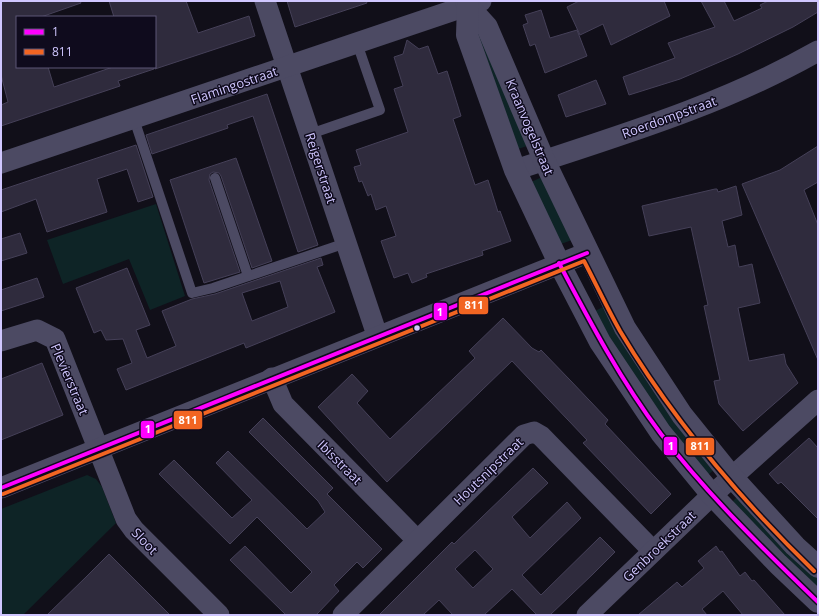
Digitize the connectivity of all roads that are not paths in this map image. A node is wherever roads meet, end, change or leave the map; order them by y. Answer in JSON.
{"nodes":[{"id":1,"x":265,"y":1,"type":"edge"},
{"id":2,"x":472,"y":3,"type":"edge"},
{"id":3,"x":357,"y":43,"type":"junction"},
{"id":4,"x":818,"y":51,"type":"edge"},
{"id":5,"x":287,"y":67,"type":"junction"},
{"id":6,"x":134,"y":118,"type":"junction"},
{"id":7,"x":310,"y":134,"type":"junction"},
{"id":8,"x":544,"y":160,"type":"junction"},
{"id":9,"x":1,"y":163,"type":"edge"},
{"id":10,"x":515,"y":170,"type":"junction"},
{"id":11,"x":215,"y":178,"type":"dead end"},
{"id":12,"x":346,"y":243,"type":"junction"},
{"id":13,"x":587,"y":252,"type":"junction"},
{"id":14,"x":559,"y":263,"type":"junction"},
{"id":15,"x":248,"y":276,"type":"junction"},
{"id":16,"x":377,"y":335,"type":"junction"},
{"id":17,"x":1,"y":341,"type":"edge"},
{"id":18,"x":272,"y":378,"type":"junction"},
{"id":19,"x":818,"y":400,"type":"edge"},
{"id":20,"x":99,"y":448,"type":"junction"},
{"id":21,"x":732,"y":477,"type":"junction"},
{"id":22,"x":1,"y":488,"type":"edge"},
{"id":23,"x":712,"y":495,"type":"junction"},
{"id":24,"x":417,"y":540,"type":"junction"},
{"id":25,"x":653,"y":551,"type":"junction"},
{"id":26,"x":818,"y":567,"type":"edge"},
{"id":27,"x":818,"y":602,"type":"edge"},
{"id":28,"x":220,"y":615,"type":"edge"},
{"id":29,"x":343,"y":615,"type":"edge"},
{"id":30,"x":587,"y":615,"type":"edge"}],
"edges":[{"from":1,"to":5,"type":"street","name":"Reigerstraat"},
{"from":2,"to":3,"type":"street","name":"Flamingostraat"},
{"from":2,"to":8,"type":"street","name":"Kraanvogelstraat"},
{"from":2,"to":10,"type":"street","name":"Kraanvogelstraat"},
{"from":3,"to":5,"type":"street","name":"Flamingostraat"},
{"from":3,"to":7,"type":"lane"},
{"from":4,"to":8,"type":"street","name":"Roerdompstraat"},
{"from":5,"to":6,"type":"street","name":"Flamingostraat"},
{"from":5,"to":7,"type":"street","name":"Reigerstraat"},
{"from":6,"to":9,"type":"street","name":"Flamingostraat"},
{"from":6,"to":15,"type":"lane"},
{"from":7,"to":12,"type":"street","name":"Reigerstraat"},
{"from":8,"to":10,"type":"street","name":"Roerdompstraat"},
{"from":8,"to":13,"type":"street","name":"Kraanvogelstraat"},
{"from":10,"to":14,"type":"street","name":"Kraanvogelstraat"},
{"from":11,"to":15,"type":"lane"},
{"from":12,"to":15,"type":"lane"},
{"from":12,"to":16,"type":"street","name":"Reigerstraat"},
{"from":13,"to":14,"type":"street"},
{"from":13,"to":21,"type":"street","name":"Kraanvogelstraat"},
{"from":14,"to":16,"type":"street"},
{"from":14,"to":23,"type":"street","name":"Kraanvogelstraat"},
{"from":16,"to":18,"type":"street"},
{"from":17,"to":20,"type":"street","name":"Plevierstraat"},
{"from":18,"to":20,"type":"street"},
{"from":18,"to":24,"type":"street","name":"Ibisstraat"},
{"from":19,"to":21,"type":"street","name":"Genbroekstraat"},
{"from":20,"to":22,"type":"street"},
{"from":20,"to":28,"type":"street","name":"Sloot"},
{"from":21,"to":23,"type":"street","name":"Genbroekstraat"},
{"from":21,"to":26,"type":"street","name":"Kraanvogelstraat"},
{"from":23,"to":25,"type":"street","name":"Genbroekstraat"},
{"from":23,"to":27,"type":"street","name":"Kraanvogelstraat"},
{"from":24,"to":25,"type":"street","name":"Houtsnipstraat"},
{"from":24,"to":29,"type":"street","name":"Houtsnipstraat"},
{"from":25,"to":30,"type":"street","name":"Genbroekstraat"}]}
